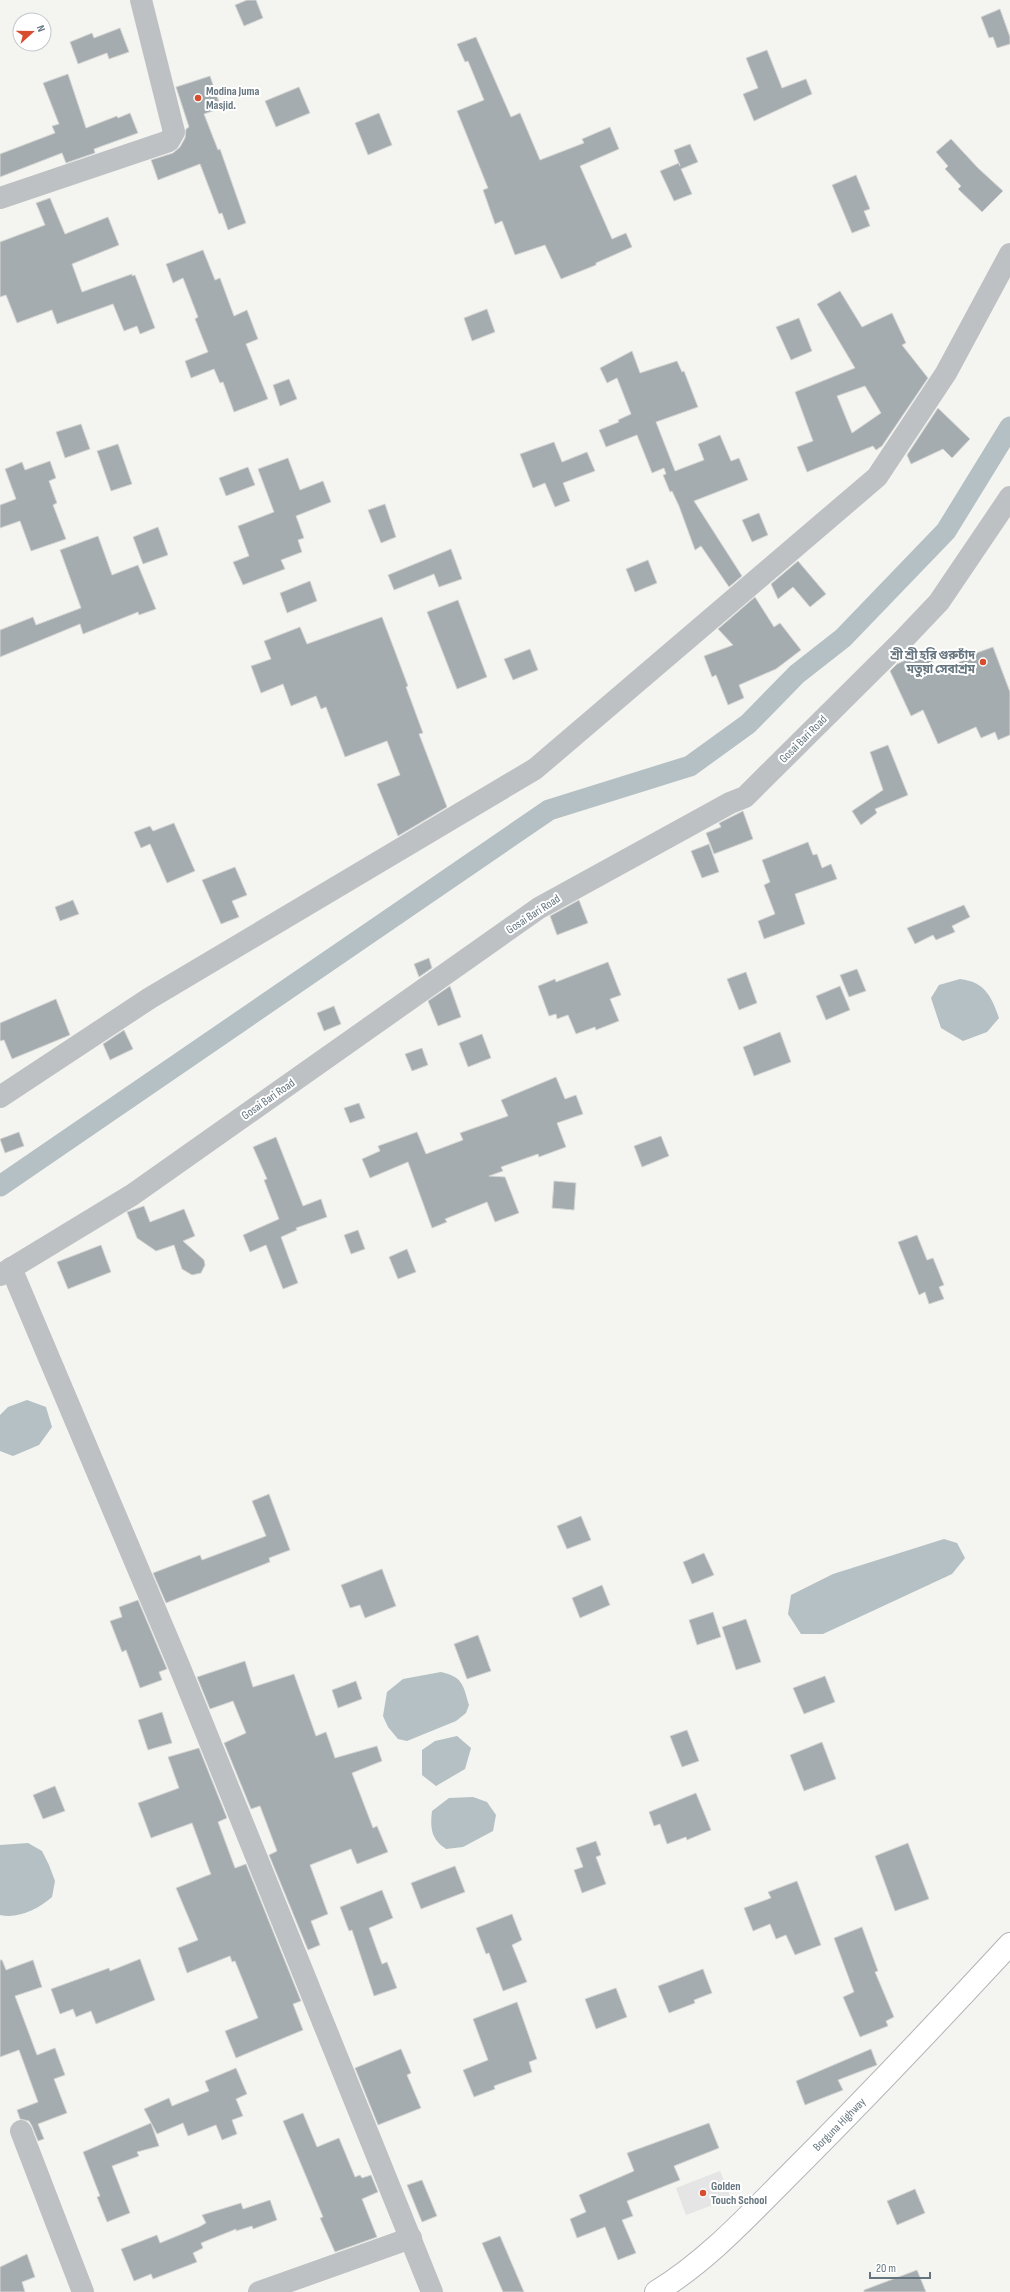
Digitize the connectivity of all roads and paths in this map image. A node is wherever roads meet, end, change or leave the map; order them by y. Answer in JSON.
{"nodes":[{"id":1,"x":141,"y":0,"type":"edge"},
{"id":2,"x":0,"y":198,"type":"edge"},
{"id":3,"x":1010,"y":254,"type":"edge"},
{"id":4,"x":1010,"y":497,"type":"edge"},
{"id":5,"x":0,"y":1097,"type":"edge"},
{"id":6,"x":6,"y":1272,"type":"edge"},
{"id":7,"x":1010,"y":1944,"type":"edge"},
{"id":8,"x":21,"y":2131,"type":"dead end"},
{"id":9,"x":410,"y":2238,"type":"junction"},
{"id":10,"x":83,"y":2292,"type":"edge"},
{"id":11,"x":259,"y":2292,"type":"edge"},
{"id":12,"x":432,"y":2292,"type":"edge"},
{"id":13,"x":656,"y":2292,"type":"edge"}],
"edges":[{"from":1,"to":2,"type":"street"},
{"from":3,"to":5,"type":"street"},
{"from":4,"to":6,"type":"street","name":"Gosai Bari Road"},
{"from":6,"to":9,"type":"street"},
{"from":7,"to":13,"type":"main road","name":"Borguna Highway"},
{"from":8,"to":10,"type":"street"},
{"from":9,"to":11,"type":"street"},
{"from":9,"to":12,"type":"street"}]}
